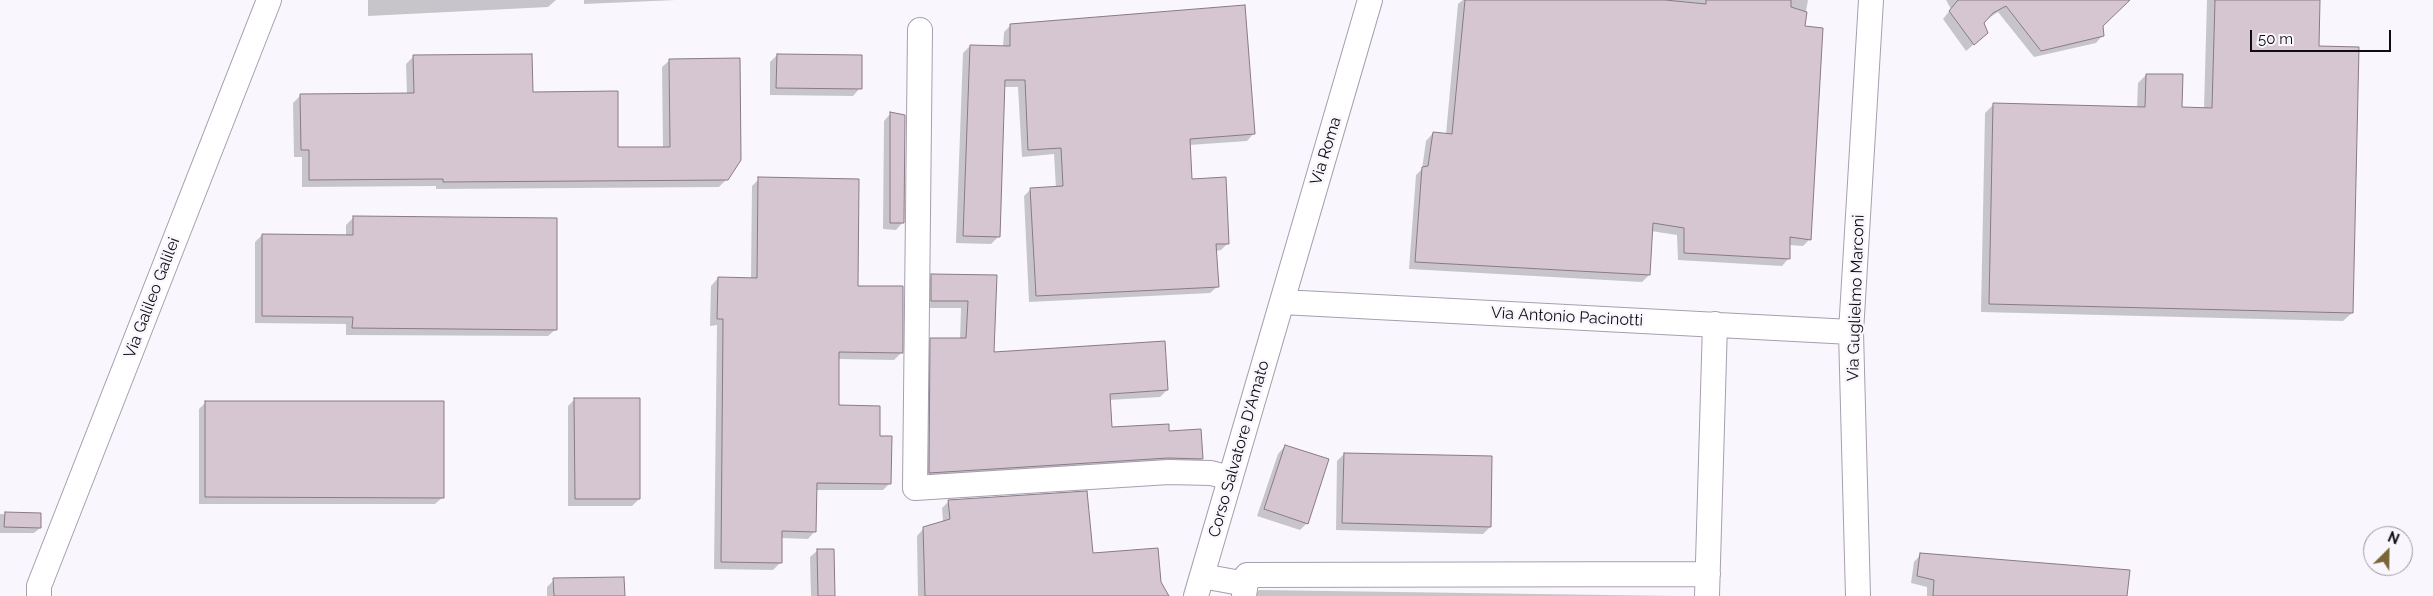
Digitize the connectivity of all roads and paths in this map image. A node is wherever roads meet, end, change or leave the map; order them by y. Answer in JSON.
{"nodes":[{"id":1,"x":269,"y":0,"type":"edge"},
{"id":2,"x":1370,"y":0,"type":"edge"},
{"id":3,"x":1872,"y":0,"type":"edge"},
{"id":4,"x":920,"y":30,"type":"dead end"},
{"id":5,"x":1282,"y":302,"type":"junction"},
{"id":6,"x":1715,"y":324,"type":"junction"},
{"id":7,"x":1852,"y":332,"type":"junction"},
{"id":8,"x":1230,"y":478,"type":"junction"},
{"id":9,"x":1708,"y":585,"type":"edge"},
{"id":10,"x":1199,"y":586,"type":"edge"},
{"id":11,"x":1245,"y":590,"type":"edge"},
{"id":12,"x":38,"y":596,"type":"edge"},
{"id":13,"x":1858,"y":596,"type":"edge"}],
"edges":[{"from":1,"to":12,"type":"street","name":"Via Galileo Galilei"},
{"from":2,"to":5,"type":"street","name":"Via Roma"},
{"from":3,"to":7,"type":"street","name":"Via Guglielmo Marconi"},
{"from":4,"to":8,"type":"street"},
{"from":5,"to":6,"type":"street","name":"Via Antonio Pacinotti"},
{"from":5,"to":8,"type":"street","name":"Corso Salvatore D'Amato"},
{"from":6,"to":7,"type":"street","name":"Via Antonio Pacinotti"},
{"from":6,"to":9,"type":"street"},
{"from":7,"to":13,"type":"street","name":"Via Guglielmo Marconi"},
{"from":8,"to":10,"type":"street","name":"Corso Salvatore D'Amato"},
{"from":9,"to":11,"type":"street"},
{"from":10,"to":11,"type":"street"}]}
